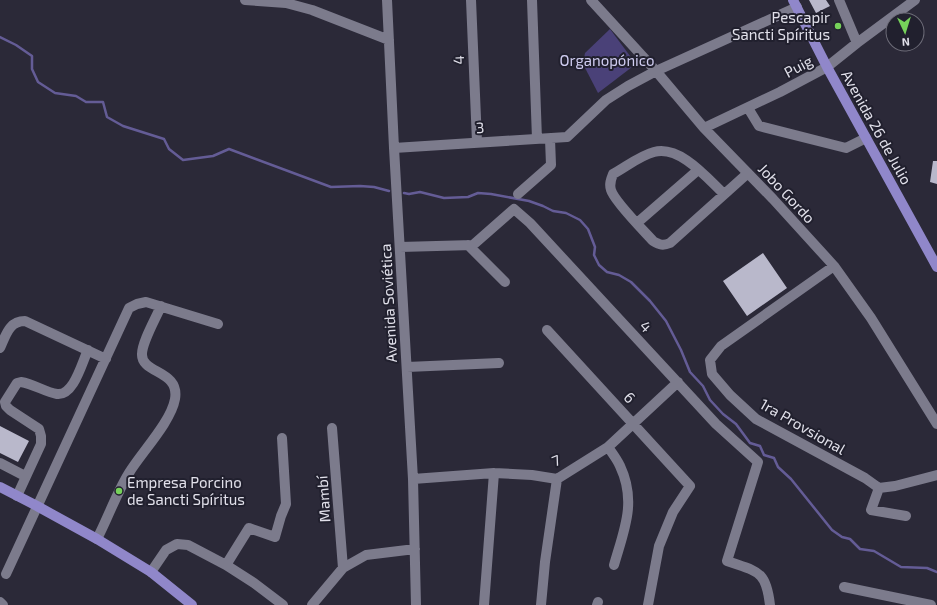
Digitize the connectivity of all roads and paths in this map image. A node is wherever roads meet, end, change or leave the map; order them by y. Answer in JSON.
{"nodes":[{"id":1,"x":245,"y":0,"type":"edge"},
{"id":2,"x":387,"y":0,"type":"edge"},
{"id":3,"x":470,"y":0,"type":"edge"},
{"id":4,"x":532,"y":0,"type":"edge"},
{"id":5,"x":591,"y":0,"type":"edge"},
{"id":6,"x":839,"y":0,"type":"edge"},
{"id":7,"x":915,"y":0,"type":"edge"},
{"id":8,"x":795,"y":4,"type":"edge"},
{"id":9,"x":389,"y":40,"type":"junction"},
{"id":10,"x":857,"y":43,"type":"junction"},
{"id":11,"x":827,"y":68,"type":"junction"},
{"id":12,"x":656,"y":70,"type":"junction"},
{"id":13,"x":748,"y":108,"type":"junction"},
{"id":14,"x":704,"y":128,"type":"junction"},
{"id":15,"x":866,"y":138,"type":"junction"},
{"id":16,"x":537,"y":139,"type":"junction"},
{"id":17,"x":550,"y":139,"type":"junction"},
{"id":18,"x":477,"y":142,"type":"junction"},
{"id":19,"x":394,"y":148,"type":"junction"},
{"id":20,"x":698,"y":170,"type":"junction"},
{"id":21,"x":748,"y":173,"type":"junction"},
{"id":22,"x":518,"y":194,"type":"dead end"},
{"id":23,"x":724,"y":194,"type":"junction"},
{"id":24,"x":637,"y":223,"type":"junction"},
{"id":25,"x":468,"y":245,"type":"junction"},
{"id":26,"x":400,"y":247,"type":"junction"},
{"id":27,"x":834,"y":266,"type":"junction"},
{"id":28,"x":937,"y":267,"type":"edge"},
{"id":29,"x":506,"y":282,"type":"dead end"},
{"id":30,"x":161,"y":306,"type":"junction"},
{"id":31,"x":218,"y":324,"type":"dead end"},
{"id":32,"x":547,"y":330,"type":"dead end"},
{"id":33,"x":0,"y":348,"type":"edge"},
{"id":34,"x":88,"y":350,"type":"junction"},
{"id":35,"x":106,"y":359,"type":"junction"},
{"id":36,"x":499,"y":363,"type":"dead end"},
{"id":37,"x":407,"y":367,"type":"junction"},
{"id":38,"x":678,"y":382,"type":"junction"},
{"id":39,"x":634,"y":424,"type":"junction"},
{"id":40,"x":937,"y":424,"type":"edge"},
{"id":41,"x":332,"y":428,"type":"dead end"},
{"id":42,"x":282,"y":438,"type":"dead end"},
{"id":43,"x":608,"y":447,"type":"junction"},
{"id":44,"x":0,"y":463,"type":"edge"},
{"id":45,"x":494,"y":473,"type":"junction"},
{"id":46,"x":937,"y":475,"type":"edge"},
{"id":47,"x":25,"y":476,"type":"junction"},
{"id":48,"x":413,"y":479,"type":"junction"},
{"id":49,"x":558,"y":479,"type":"junction"},
{"id":50,"x":0,"y":487,"type":"edge"},
{"id":51,"x":879,"y":488,"type":"junction"},
{"id":52,"x":17,"y":496,"type":"junction"},
{"id":53,"x":37,"y":506,"type":"junction"},
{"id":54,"x":906,"y":516,"type":"dead end"},
{"id":55,"x":97,"y":539,"type":"junction"},
{"id":56,"x":415,"y":549,"type":"junction"},
{"id":57,"x":226,"y":565,"type":"junction"},
{"id":58,"x":614,"y":565,"type":"dead end"},
{"id":59,"x":343,"y":568,"type":"junction"},
{"id":60,"x":151,"y":572,"type":"junction"},
{"id":61,"x":6,"y":574,"type":"dead end"},
{"id":62,"x":844,"y":588,"type":"dead end"},
{"id":63,"x":0,"y":602,"type":"edge"},
{"id":64,"x":3,"y":605,"type":"edge"},
{"id":65,"x":192,"y":605,"type":"edge"},
{"id":66,"x":283,"y":605,"type":"edge"},
{"id":67,"x":312,"y":605,"type":"edge"},
{"id":68,"x":416,"y":605,"type":"edge"},
{"id":69,"x":484,"y":605,"type":"edge"},
{"id":70,"x":541,"y":605,"type":"edge"},
{"id":71,"x":648,"y":605,"type":"edge"},
{"id":72,"x":770,"y":605,"type":"edge"},
{"id":73,"x":931,"y":605,"type":"edge"}],
"edges":[{"from":1,"to":9,"type":"street"},
{"from":2,"to":9,"type":"street","name":"Avenida Soviética"},
{"from":3,"to":18,"type":"street","name":"4"},
{"from":4,"to":16,"type":"street"},
{"from":5,"to":12,"type":"street","name":"Jobo Gordo"},
{"from":6,"to":10,"type":"street"},
{"from":7,"to":10,"type":"street","name":"Puig"},
{"from":8,"to":11,"type":"main road","name":"Avenida 26 de Julio"},
{"from":8,"to":12,"type":"street"},
{"from":9,"to":19,"type":"street","name":"Avenida Soviética"},
{"from":10,"to":11,"type":"street","name":"Puig"},
{"from":11,"to":13,"type":"street","name":"Puig"},
{"from":11,"to":15,"type":"main road","name":"Avenida 26 de Julio"},
{"from":12,"to":14,"type":"street","name":"Jobo Gordo"},
{"from":12,"to":17,"type":"street","name":"3"},
{"from":13,"to":14,"type":"street","name":"Puig"},
{"from":13,"to":15,"type":"street"},
{"from":14,"to":21,"type":"street","name":"Jobo Gordo"},
{"from":15,"to":28,"type":"main road","name":"Avenida 26 de Julio"},
{"from":16,"to":17,"type":"street","name":"3"},
{"from":16,"to":18,"type":"street","name":"3"},
{"from":17,"to":22,"type":"street"},
{"from":18,"to":19,"type":"street","name":"3"},
{"from":19,"to":26,"type":"street","name":"Avenida Soviética"},
{"from":20,"to":23,"type":"street"},
{"from":20,"to":24,"type":"street"},
{"from":20,"to":24,"type":"street"},
{"from":21,"to":23,"type":"street"},
{"from":21,"to":27,"type":"street","name":"Jobo Gordo"},
{"from":23,"to":24,"type":"street"},
{"from":25,"to":26,"type":"street"},
{"from":25,"to":29,"type":"street"},
{"from":25,"to":38,"type":"street","name":"4"},
{"from":26,"to":37,"type":"street","name":"Avenida Soviética"},
{"from":27,"to":40,"type":"street","name":"Jobo Gordo"},
{"from":27,"to":51,"type":"street","name":"1ra Provsional"},
{"from":30,"to":31,"type":"street"},
{"from":30,"to":35,"type":"street"},
{"from":30,"to":55,"type":"street"},
{"from":32,"to":39,"type":"street","name":"6"},
{"from":33,"to":34,"type":"street"},
{"from":34,"to":35,"type":"street"},
{"from":34,"to":47,"type":"street"},
{"from":35,"to":53,"type":"street"},
{"from":36,"to":37,"type":"street"},
{"from":37,"to":48,"type":"street","name":"Avenida Soviética"},
{"from":38,"to":39,"type":"street","name":"7"},
{"from":38,"to":72,"type":"street","name":"4"},
{"from":39,"to":43,"type":"street","name":"7"},
{"from":39,"to":71,"type":"street","name":"6"},
{"from":41,"to":59,"type":"street","name":"Mambí"},
{"from":42,"to":57,"type":"street"},
{"from":43,"to":49,"type":"street","name":"7"},
{"from":43,"to":58,"type":"street"},
{"from":44,"to":47,"type":"street"},
{"from":45,"to":48,"type":"street","name":"7"},
{"from":45,"to":49,"type":"street","name":"7"},
{"from":45,"to":69,"type":"street"},
{"from":46,"to":51,"type":"street"},
{"from":47,"to":52,"type":"street"},
{"from":48,"to":56,"type":"street","name":"Avenida Soviética"},
{"from":49,"to":70,"type":"street"},
{"from":50,"to":52,"type":"main road"},
{"from":51,"to":54,"type":"street"},
{"from":52,"to":53,"type":"main road"},
{"from":53,"to":55,"type":"main road"},
{"from":53,"to":61,"type":"street"},
{"from":55,"to":60,"type":"main road"},
{"from":56,"to":59,"type":"street"},
{"from":56,"to":68,"type":"street","name":"Avenida Soviética"},
{"from":57,"to":60,"type":"street"},
{"from":57,"to":66,"type":"street"},
{"from":59,"to":67,"type":"street"},
{"from":60,"to":65,"type":"main road"},
{"from":62,"to":73,"type":"street"},
{"from":63,"to":64,"type":"street"}]}
